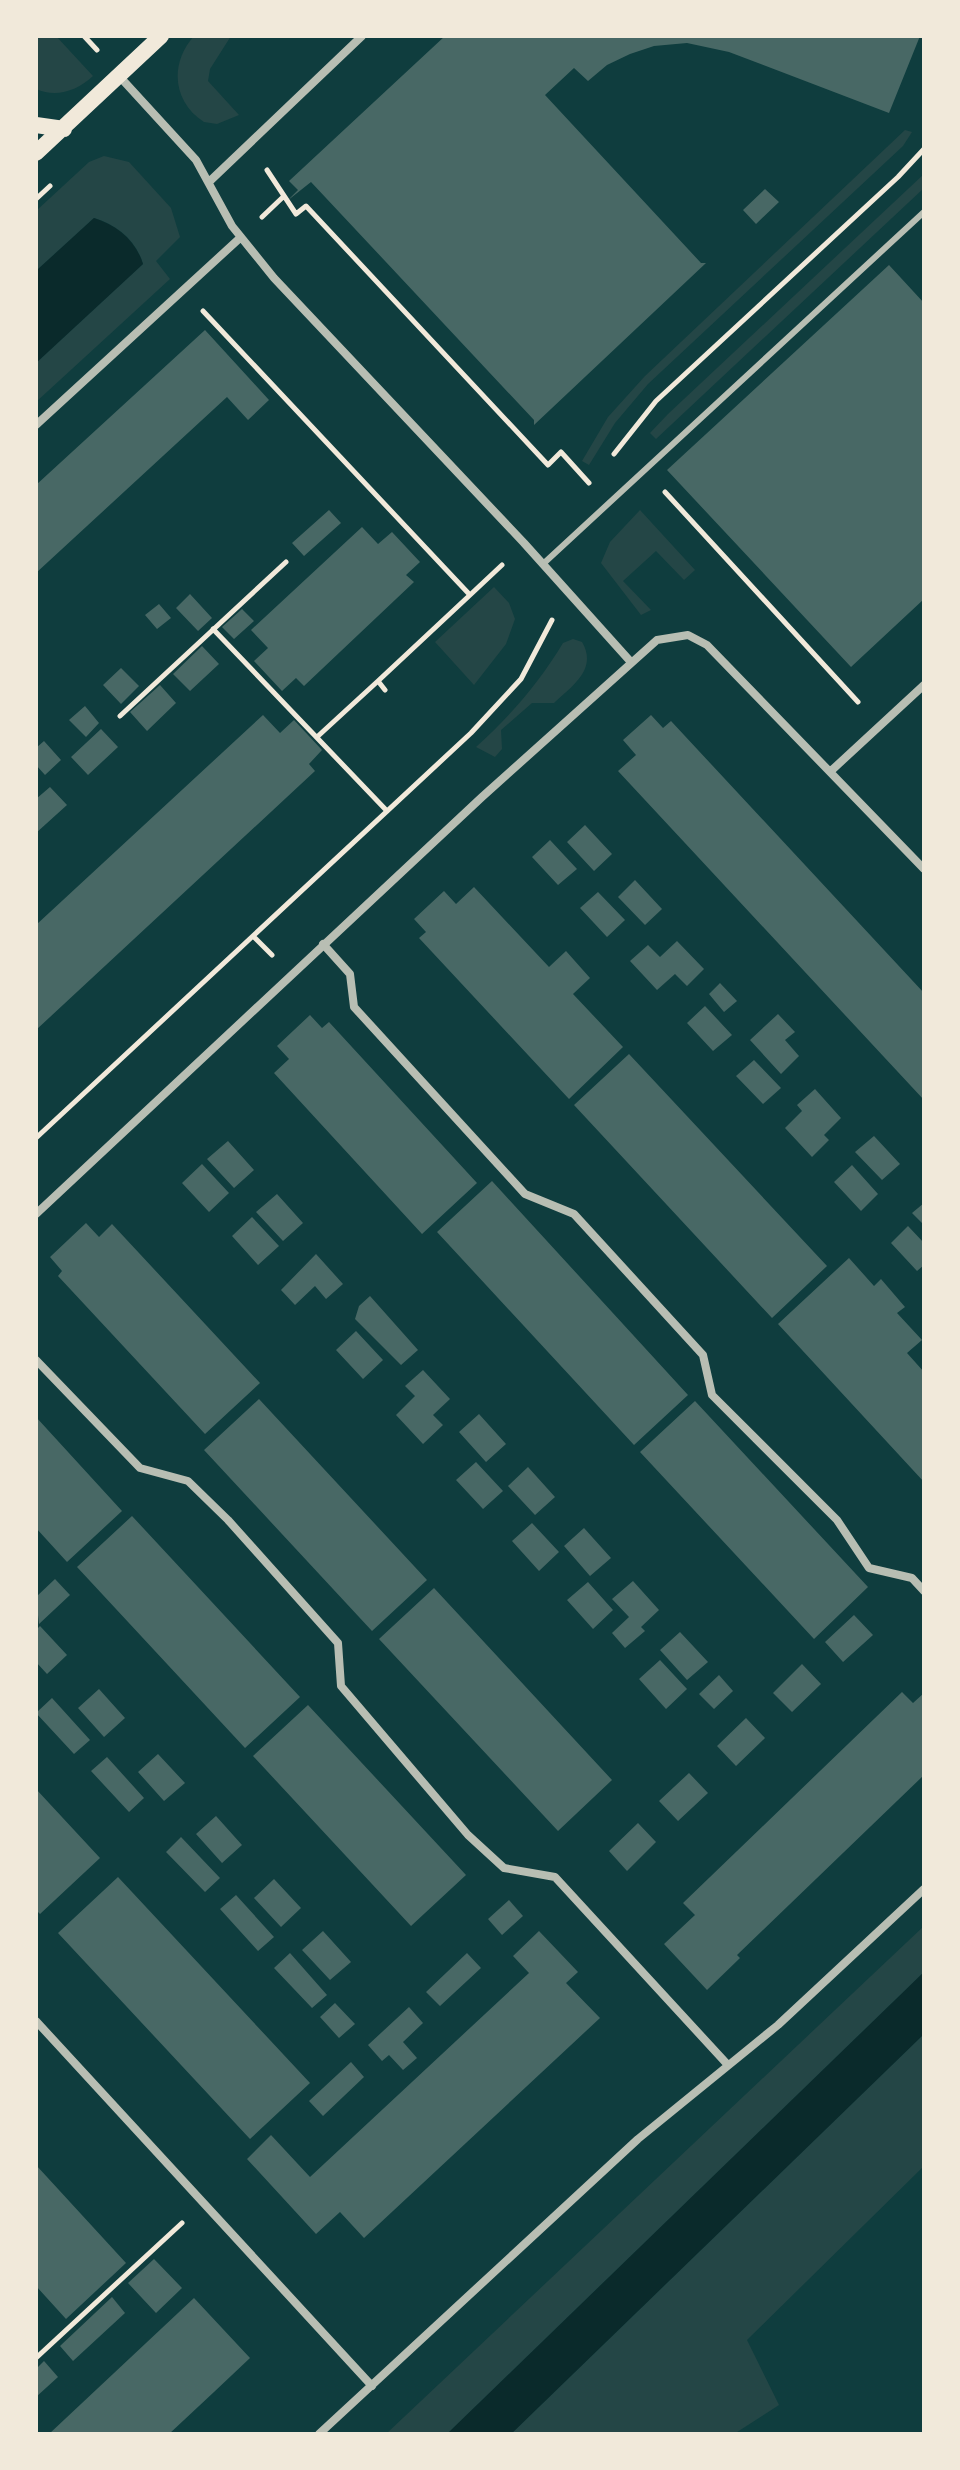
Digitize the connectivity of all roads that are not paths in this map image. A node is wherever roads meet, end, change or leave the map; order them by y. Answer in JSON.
{"nodes":[{"id":1,"x":161,"y":36,"type":"edge"},
{"id":2,"x":362,"y":36,"type":"edge"},
{"id":3,"x":120,"y":77,"type":"junction"},
{"id":4,"x":36,"y":125,"type":"edge"},
{"id":5,"x":64,"y":129,"type":"junction"},
{"id":6,"x":36,"y":153,"type":"edge"},
{"id":7,"x":210,"y":181,"type":"junction"},
{"id":8,"x":924,"y":212,"type":"edge"},
{"id":9,"x":241,"y":237,"type":"junction"},
{"id":10,"x":36,"y":425,"type":"edge"},
{"id":11,"x":543,"y":564,"type":"junction"},
{"id":12,"x":630,"y":661,"type":"junction"},
{"id":13,"x":924,"y":685,"type":"edge"},
{"id":14,"x":832,"y":770,"type":"junction"},
{"id":15,"x":924,"y":869,"type":"edge"},
{"id":16,"x":323,"y":944,"type":"junction"},
{"id":17,"x":36,"y":1214,"type":"edge"},
{"id":18,"x":36,"y":1360,"type":"edge"},
{"id":19,"x":924,"y":1591,"type":"edge"},
{"id":20,"x":924,"y":1889,"type":"edge"},
{"id":21,"x":36,"y":2021,"type":"edge"},
{"id":22,"x":727,"y":2064,"type":"junction"},
{"id":23,"x":372,"y":2386,"type":"junction"},
{"id":24,"x":319,"y":2434,"type":"edge"}],
"edges":[{"from":1,"to":3,"type":"main road"},
{"from":2,"to":7,"type":"street"},
{"from":3,"to":5,"type":"main road"},
{"from":3,"to":7,"type":"street"},
{"from":4,"to":5,"type":"main road"},
{"from":5,"to":6,"type":"main road"},
{"from":7,"to":9,"type":"street"},
{"from":8,"to":11,"type":"lane"},
{"from":9,"to":10,"type":"street"},
{"from":9,"to":11,"type":"street"},
{"from":11,"to":12,"type":"street"},
{"from":12,"to":14,"type":"street"},
{"from":12,"to":16,"type":"street"},
{"from":13,"to":14,"type":"street"},
{"from":14,"to":15,"type":"street"},
{"from":16,"to":17,"type":"street"},
{"from":16,"to":19,"type":"street"},
{"from":18,"to":22,"type":"street"},
{"from":20,"to":22,"type":"street"},
{"from":21,"to":23,"type":"street"},
{"from":22,"to":23,"type":"street"},
{"from":23,"to":24,"type":"street"}]}
